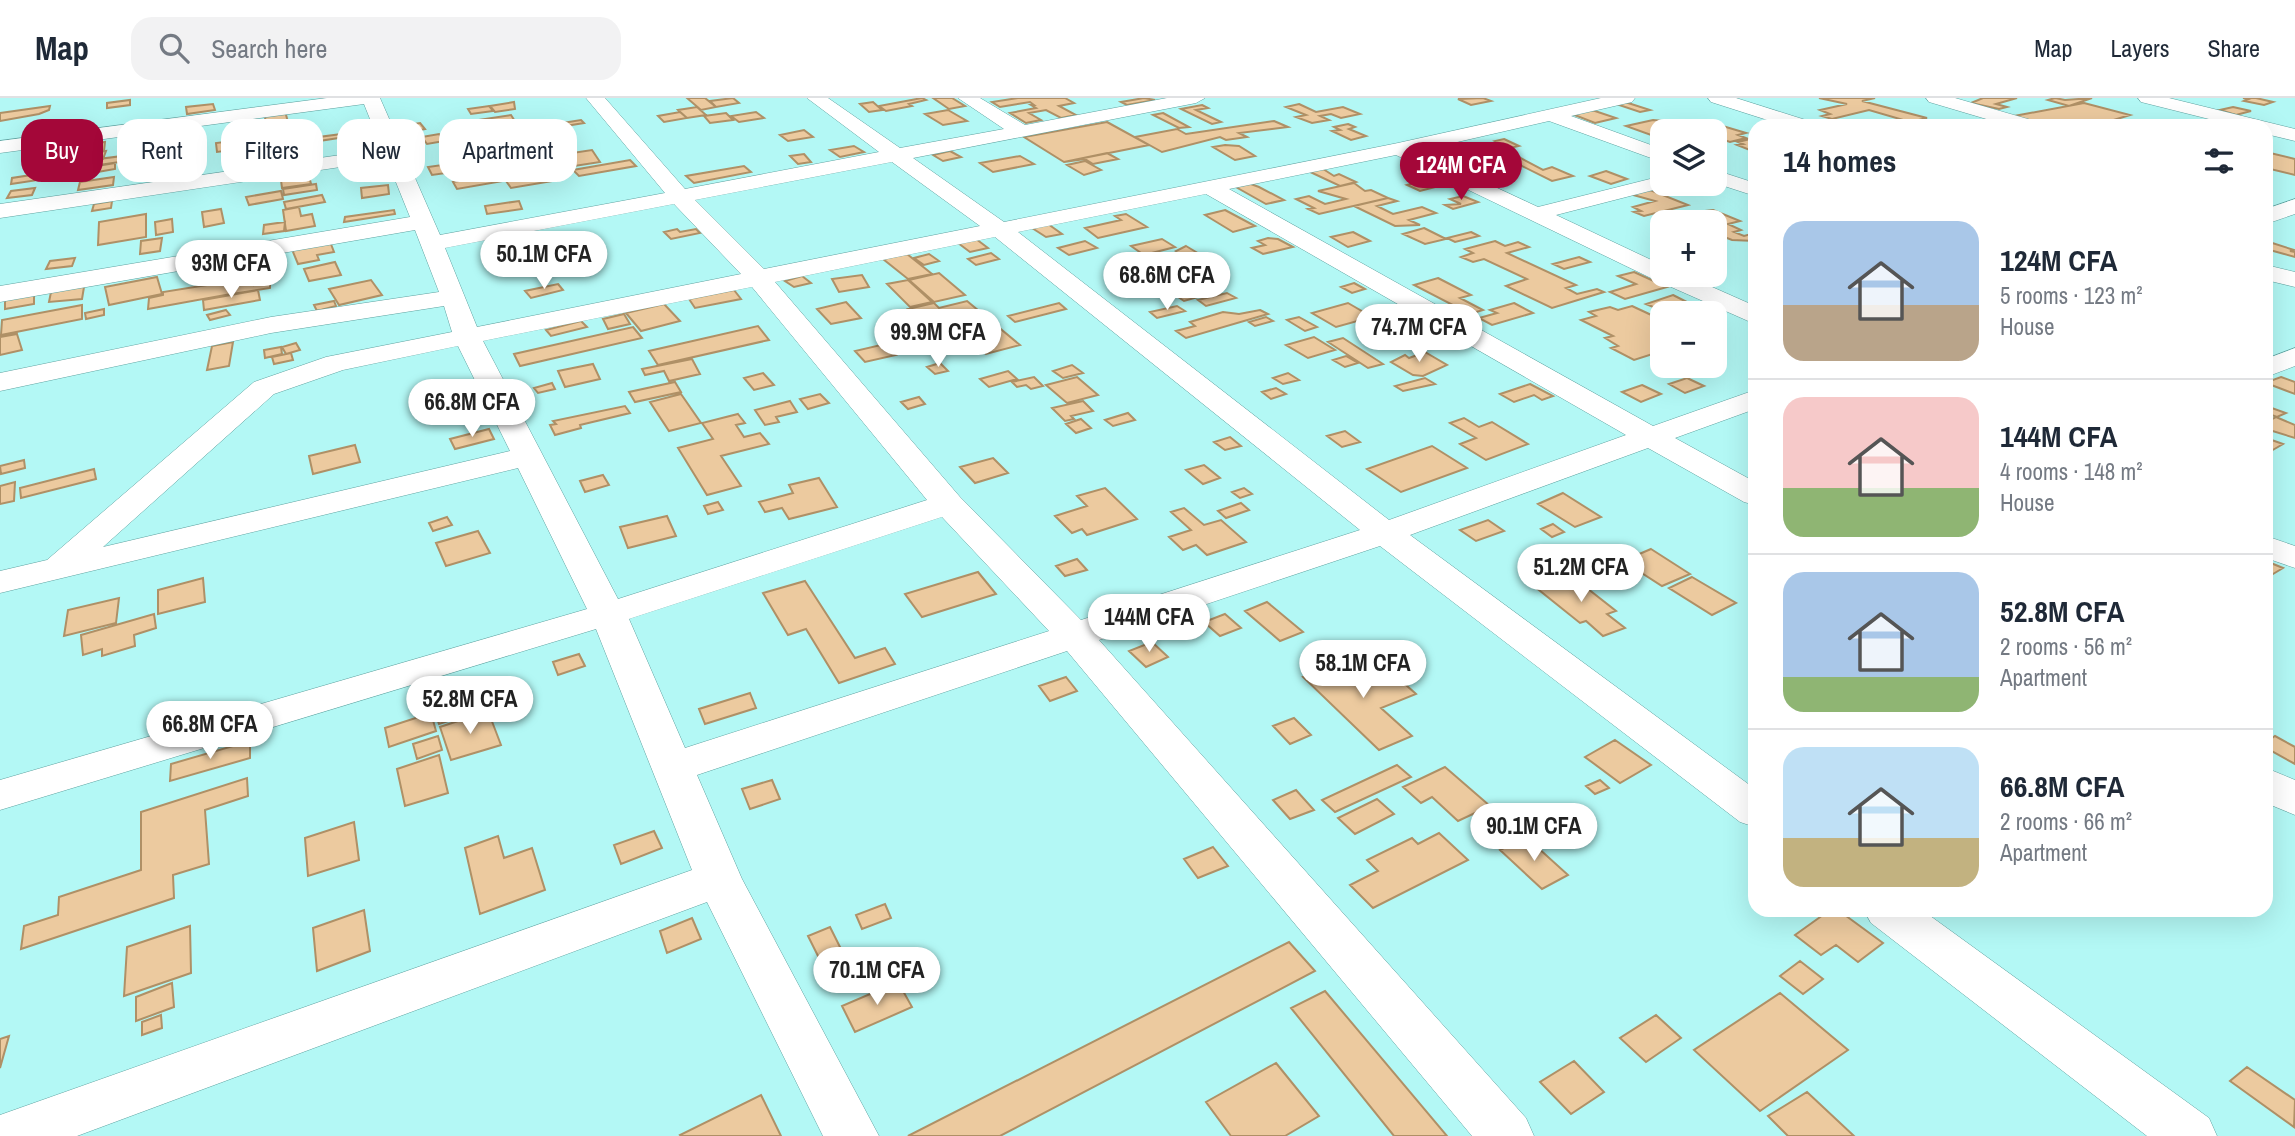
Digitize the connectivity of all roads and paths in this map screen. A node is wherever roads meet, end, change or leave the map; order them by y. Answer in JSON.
{"nodes":[{"id":1,"x":370,"y":98,"type":"edge"},
{"id":2,"x":595,"y":98,"type":"edge"},
{"id":3,"x":816,"y":98,"type":"edge"},
{"id":4,"x":967,"y":98,"type":"edge"},
{"id":5,"x":1190,"y":98,"type":"edge"},
{"id":6,"x":1626,"y":98,"type":"edge"},
{"id":7,"x":1717,"y":98,"type":"edge"},
{"id":8,"x":1935,"y":98,"type":"edge"},
{"id":9,"x":2147,"y":98,"type":"edge"},
{"id":10,"x":1551,"y":115,"type":"junction"},
{"id":11,"x":379,"y":119,"type":"edge"},
{"id":12,"x":1783,"y":119,"type":"edge"},
{"id":13,"x":2007,"y":119,"type":"edge"},
{"id":14,"x":2232,"y":119,"type":"edge"},
{"id":15,"x":2273,"y":130,"type":"edge"},
{"id":16,"x":1023,"y":132,"type":"junction"},
{"id":17,"x":2295,"y":135,"type":"edge"},
{"id":18,"x":0,"y":147,"type":"edge"},
{"id":19,"x":1398,"y":149,"type":"junction"},
{"id":20,"x":1650,"y":152,"type":"edge"},
{"id":21,"x":896,"y":157,"type":"junction"},
{"id":22,"x":337,"y":161,"type":"edge"},
{"id":23,"x":1727,"y":180,"type":"edge"},
{"id":24,"x":406,"y":182,"type":"edge"},
{"id":25,"x":1650,"y":185,"type":"edge"},
{"id":26,"x":1209,"y":187,"type":"junction"},
{"id":27,"x":1748,"y":188,"type":"edge"},
{"id":28,"x":2273,"y":194,"type":"edge"},
{"id":29,"x":681,"y":197,"type":"junction"},
{"id":30,"x":2295,"y":200,"type":"edge"},
{"id":31,"x":2295,"y":206,"type":"edge"},
{"id":32,"x":0,"y":211,"type":"edge"},
{"id":33,"x":1535,"y":214,"type":"junction"},
{"id":34,"x":2273,"y":214,"type":"edge"},
{"id":35,"x":999,"y":229,"type":"junction"},
{"id":36,"x":426,"y":233,"type":"junction"},
{"id":37,"x":1650,"y":267,"type":"edge"},
{"id":38,"x":2273,"y":274,"type":"edge"},
{"id":39,"x":759,"y":279,"type":"junction"},
{"id":40,"x":2295,"y":280,"type":"edge"},
{"id":41,"x":1692,"y":287,"type":"edge"},
{"id":42,"x":0,"y":293,"type":"edge"},
{"id":43,"x":454,"y":297,"type":"junction"},
{"id":44,"x":1748,"y":313,"type":"edge"},
{"id":45,"x":467,"y":337,"type":"junction"},
{"id":46,"x":2295,"y":356,"type":"edge"},
{"id":47,"x":2273,"y":366,"type":"edge"},
{"id":48,"x":0,"y":382,"type":"edge"},
{"id":49,"x":1748,"y":402,"type":"edge"},
{"id":50,"x":1652,"y":436,"type":"junction"},
{"id":51,"x":529,"y":456,"type":"junction"},
{"id":52,"x":1748,"y":491,"type":"edge"},
{"id":53,"x":948,"y":504,"type":"junction"},
{"id":54,"x":1385,"y":533,"type":"junction"},
{"id":55,"x":2273,"y":549,"type":"edge"},
{"id":56,"x":2295,"y":558,"type":"edge"},
{"id":57,"x":58,"y":569,"type":"junction"},
{"id":58,"x":0,"y":582,"type":"edge"},
{"id":59,"x":608,"y":614,"type":"junction"},
{"id":60,"x":1074,"y":635,"type":"junction"},
{"id":61,"x":674,"y":767,"type":"junction"},
{"id":62,"x":2273,"y":787,"type":"edge"},
{"id":63,"x":0,"y":795,"type":"edge"},
{"id":64,"x":2295,"y":800,"type":"edge"},
{"id":65,"x":1748,"y":806,"type":"edge"},
{"id":66,"x":719,"y":879,"type":"junction"},
{"id":67,"x":1897,"y":917,"type":"edge"},
{"id":68,"x":10,"y":1136,"type":"edge"},
{"id":69,"x":851,"y":1136,"type":"edge"},
{"id":70,"x":1506,"y":1136,"type":"edge"},
{"id":71,"x":2189,"y":1136,"type":"edge"}],
"edges":[{"from":1,"to":11,"type":"street"},
{"from":1,"to":18,"type":"street"},
{"from":2,"to":29,"type":"street"},
{"from":3,"to":21,"type":"street"},
{"from":4,"to":16,"type":"street"},
{"from":5,"to":16,"type":"street"},
{"from":6,"to":10,"type":"street"},
{"from":7,"to":12,"type":"street"},
{"from":8,"to":13,"type":"street"},
{"from":9,"to":14,"type":"street"},
{"from":10,"to":19,"type":"street"},
{"from":10,"to":20,"type":"street"},
{"from":15,"to":17,"type":"street"},
{"from":16,"to":21,"type":"street"},
{"from":19,"to":26,"type":"street"},
{"from":19,"to":33,"type":"street"},
{"from":21,"to":29,"type":"street"},
{"from":21,"to":35,"type":"street"},
{"from":22,"to":32,"type":"street"},
{"from":23,"to":27,"type":"street"},
{"from":24,"to":36,"type":"street"},
{"from":25,"to":33,"type":"street"},
{"from":26,"to":35,"type":"street"},
{"from":26,"to":50,"type":"street"},
{"from":28,"to":30,"type":"street"},
{"from":29,"to":36,"type":"street"},
{"from":29,"to":39,"type":"street"},
{"from":31,"to":34,"type":"street"},
{"from":33,"to":37,"type":"street"},
{"from":35,"to":39,"type":"street"},
{"from":35,"to":54,"type":"street"},
{"from":36,"to":42,"type":"street"},
{"from":36,"to":43,"type":"street"},
{"from":38,"to":40,"type":"street"},
{"from":39,"to":45,"type":"street"},
{"from":39,"to":53,"type":"street"},
{"from":41,"to":44,"type":"street"},
{"from":43,"to":45,"type":"street"},
{"from":43,"to":48,"type":"street"},
{"from":45,"to":51,"type":"street"},
{"from":45,"to":57,"type":"street"},
{"from":46,"to":47,"type":"street"},
{"from":49,"to":50,"type":"street"},
{"from":50,"to":52,"type":"street"},
{"from":50,"to":54,"type":"street"},
{"from":51,"to":57,"type":"street"},
{"from":51,"to":59,"type":"street"},
{"from":53,"to":59,"type":"street"},
{"from":53,"to":60,"type":"street"},
{"from":54,"to":60,"type":"street"},
{"from":54,"to":65,"type":"street"},
{"from":55,"to":56,"type":"street"},
{"from":57,"to":58,"type":"street"},
{"from":59,"to":61,"type":"street"},
{"from":59,"to":63,"type":"street"},
{"from":60,"to":61,"type":"street"},
{"from":60,"to":70,"type":"street"},
{"from":61,"to":66,"type":"street"},
{"from":62,"to":64,"type":"street"},
{"from":66,"to":68,"type":"street"},
{"from":66,"to":69,"type":"street"},
{"from":67,"to":71,"type":"street"}]}
